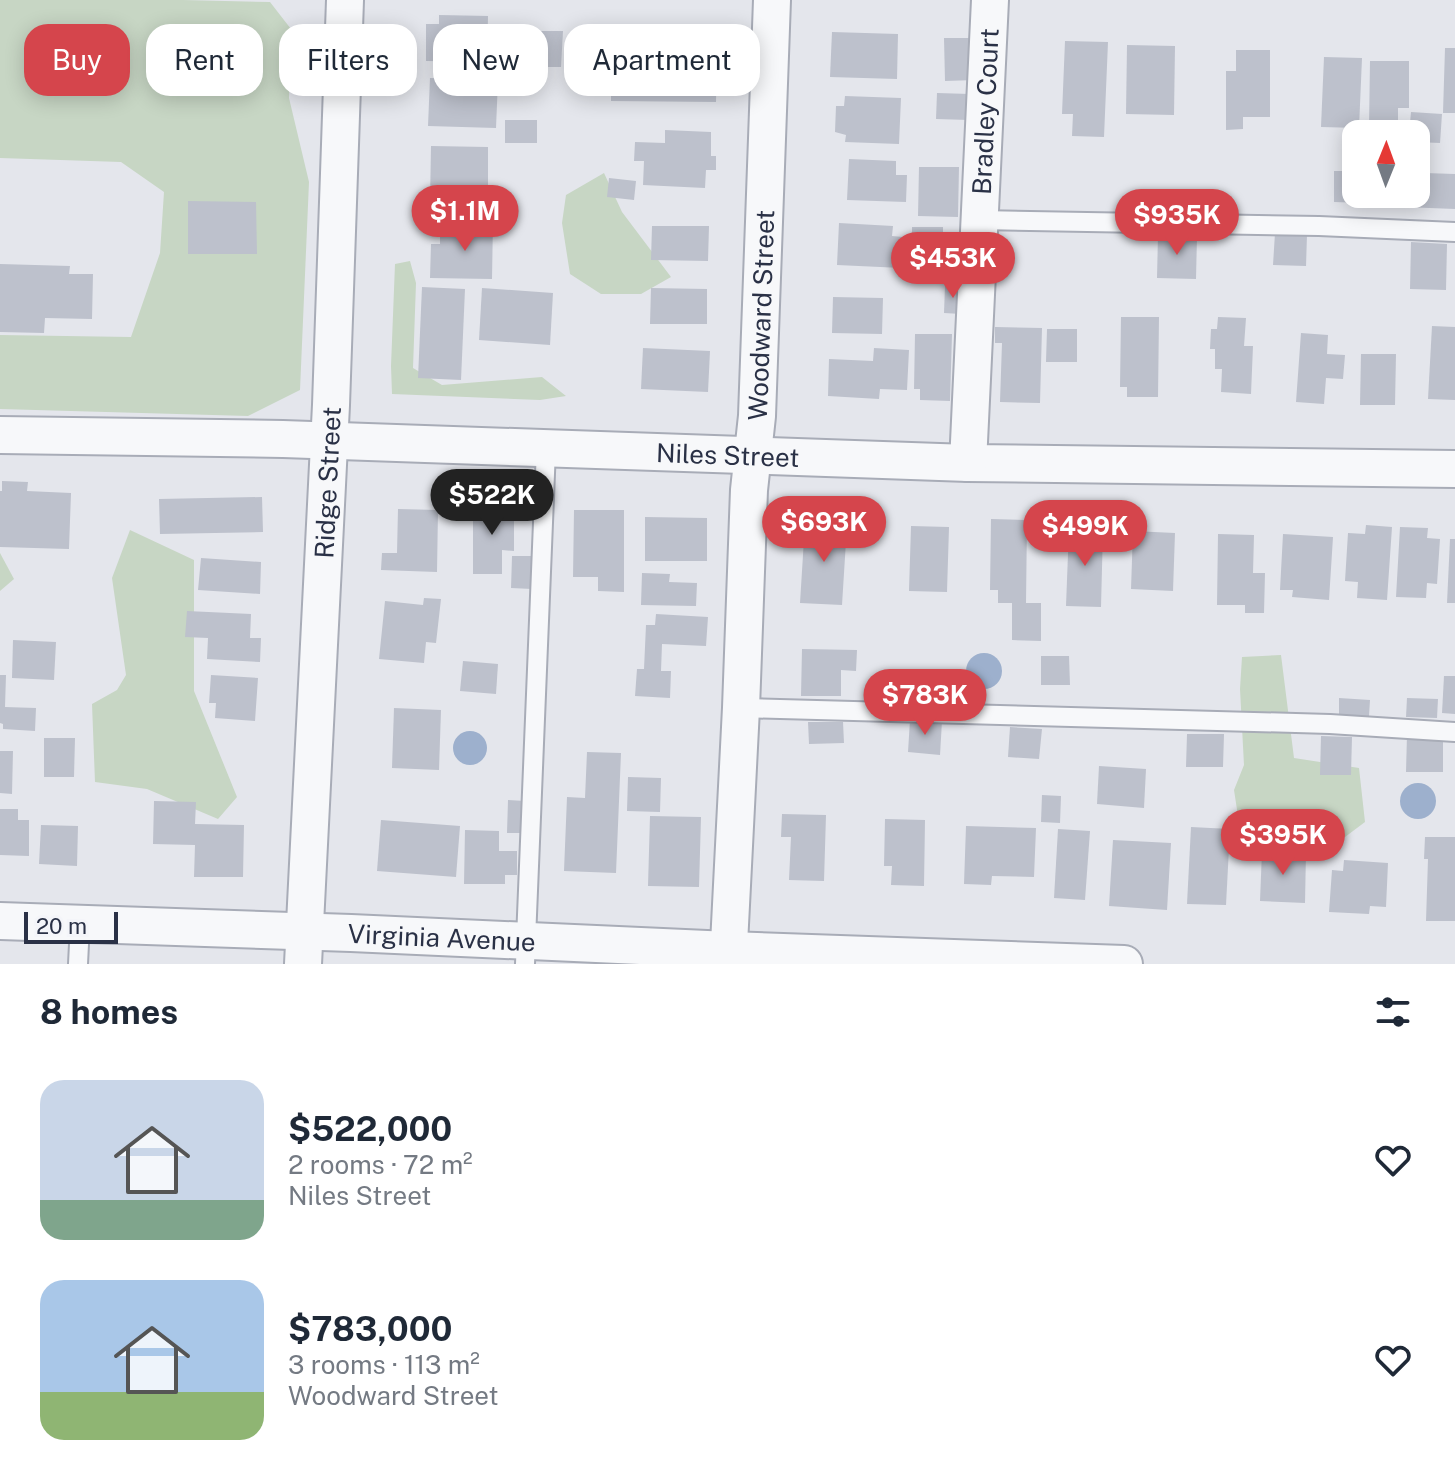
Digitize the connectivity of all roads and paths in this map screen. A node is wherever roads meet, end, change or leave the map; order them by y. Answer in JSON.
{"nodes":[{"id":1,"x":345,"y":0,"type":"edge"},
{"id":2,"x":772,"y":0,"type":"edge"},
{"id":3,"x":990,"y":0,"type":"edge"},
{"id":4,"x":979,"y":220,"type":"junction"},
{"id":5,"x":1455,"y":232,"type":"edge"},
{"id":6,"x":0,"y":435,"type":"edge"},
{"id":7,"x":329,"y":441,"type":"junction"},
{"id":8,"x":546,"y":449,"type":"junction"},
{"id":9,"x":753,"y":454,"type":"junction"},
{"id":10,"x":968,"y":463,"type":"junction"},
{"id":11,"x":1455,"y":469,"type":"edge"},
{"id":12,"x":741,"y":708,"type":"junction"},
{"id":13,"x":1455,"y":732,"type":"edge"},
{"id":14,"x":0,"y":921,"type":"edge"},
{"id":15,"x":80,"y":924,"type":"junction"},
{"id":16,"x":304,"y":948,"type":"edge"},
{"id":17,"x":526,"y":952,"type":"edge"},
{"id":18,"x":729,"y":957,"type":"edge"},
{"id":19,"x":931,"y":960,"type":"edge"},
{"id":20,"x":78,"y":964,"type":"edge"},
{"id":21,"x":1124,"y":964,"type":"edge"}],
"edges":[{"from":1,"to":7,"type":"street","name":"Ridge Street"},
{"from":2,"to":9,"type":"street","name":"Woodward Street"},
{"from":3,"to":4,"type":"street","name":"Bradley Court"},
{"from":4,"to":5,"type":"lane"},
{"from":4,"to":10,"type":"street","name":"Bradley Court"},
{"from":6,"to":7,"type":"street","name":"Niles Street"},
{"from":7,"to":8,"type":"street","name":"Niles Street"},
{"from":7,"to":16,"type":"street","name":"Ridge Street"},
{"from":8,"to":9,"type":"street","name":"Niles Street"},
{"from":8,"to":17,"type":"lane"},
{"from":9,"to":10,"type":"street","name":"Niles Street"},
{"from":9,"to":12,"type":"street","name":"Woodward Street"},
{"from":10,"to":11,"type":"street","name":"Niles Street"},
{"from":12,"to":13,"type":"lane"},
{"from":12,"to":18,"type":"street","name":"Woodward Street"},
{"from":14,"to":15,"type":"street","name":"Virginia Avenue"},
{"from":15,"to":16,"type":"street","name":"Virginia Avenue"},
{"from":15,"to":20,"type":"lane"},
{"from":16,"to":17,"type":"street","name":"Virginia Avenue"},
{"from":17,"to":18,"type":"street","name":"Virginia Avenue"},
{"from":18,"to":19,"type":"street","name":"Virginia Avenue"},
{"from":19,"to":21,"type":"street","name":"Virginia Avenue"}]}
